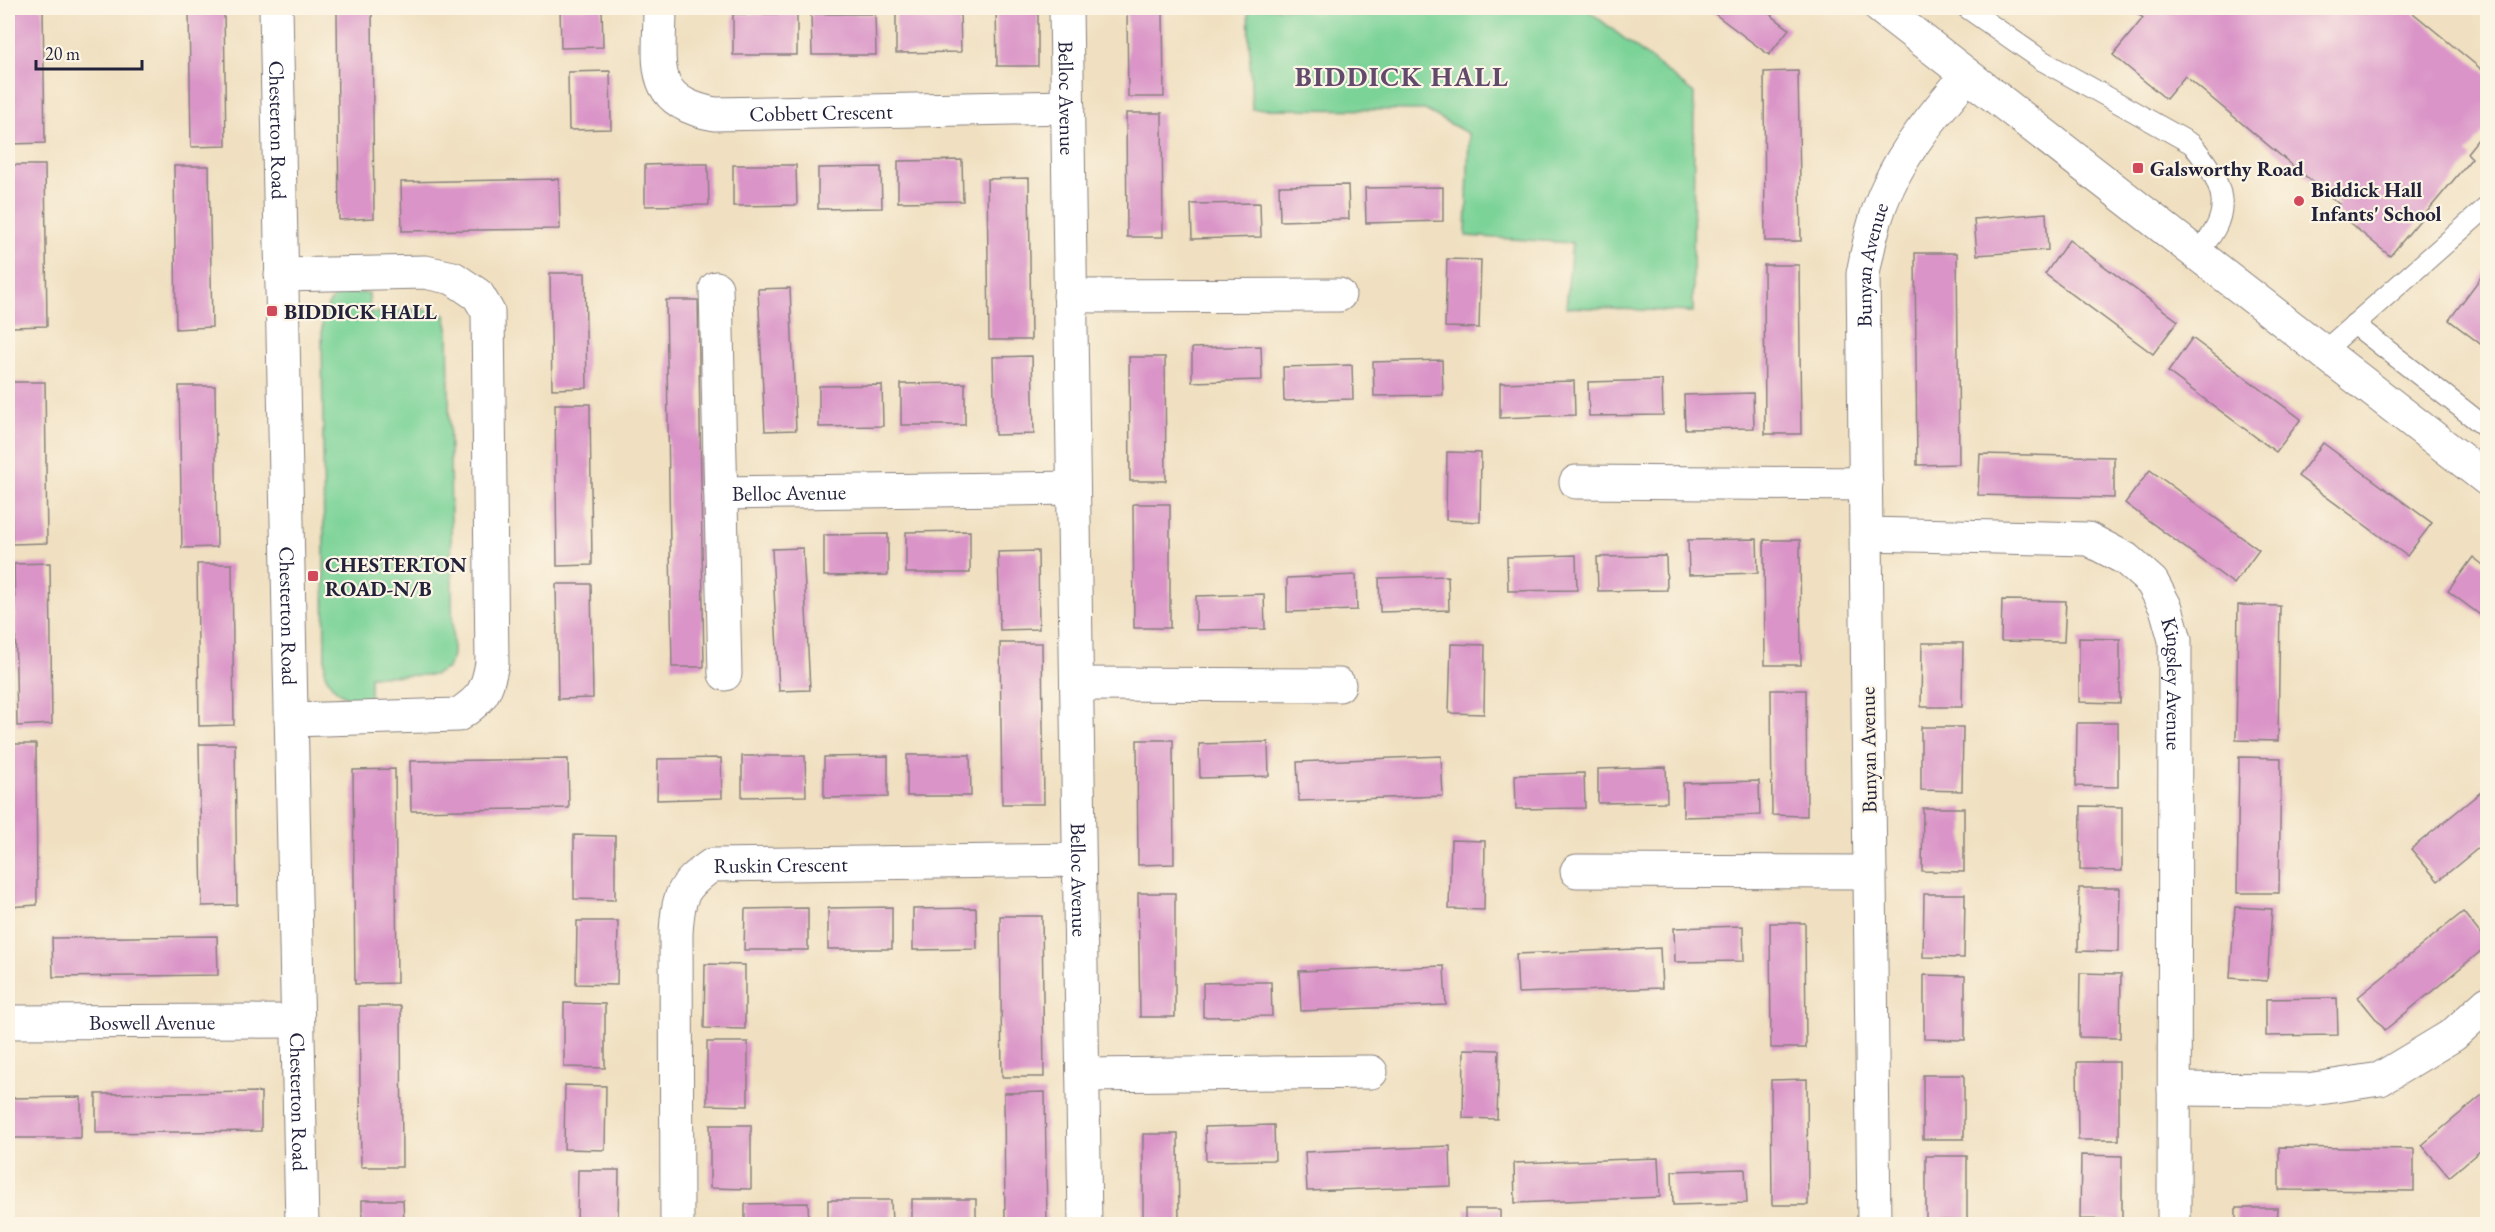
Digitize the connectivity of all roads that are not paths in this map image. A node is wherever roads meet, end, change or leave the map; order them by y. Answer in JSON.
{"nodes":[{"id":1,"x":276,"y":8,"type":"edge"},
{"id":2,"x":660,"y":8,"type":"edge"},
{"id":3,"x":1066,"y":8,"type":"edge"},
{"id":4,"x":1881,"y":8,"type":"edge"},
{"id":5,"x":1967,"y":8,"type":"edge"},
{"id":6,"x":1967,"y":75,"type":"junction"},
{"id":7,"x":1068,"y":107,"type":"junction"},
{"id":8,"x":2487,"y":206,"type":"edge"},
{"id":9,"x":2196,"y":253,"type":"junction"},
{"id":10,"x":281,"y":275,"type":"junction"},
{"id":11,"x":716,"y":288,"type":"dead end"},
{"id":12,"x":1339,"y":295,"type":"dead end"},
{"id":13,"x":1070,"y":296,"type":"junction"},
{"id":14,"x":2354,"y":324,"type":"junction"},
{"id":15,"x":2324,"y":351,"type":"junction"},
{"id":16,"x":2487,"y":429,"type":"edge"},
{"id":17,"x":2487,"y":480,"type":"edge"},
{"id":18,"x":1576,"y":482,"type":"dead end"},
{"id":19,"x":1866,"y":484,"type":"junction"},
{"id":20,"x":1074,"y":488,"type":"junction"},
{"id":21,"x":721,"y":493,"type":"junction"},
{"id":22,"x":1866,"y":534,"type":"junction"},
{"id":23,"x":725,"y":674,"type":"dead end"},
{"id":24,"x":1077,"y":684,"type":"junction"},
{"id":25,"x":1339,"y":685,"type":"dead end"},
{"id":26,"x":291,"y":720,"type":"junction"},
{"id":27,"x":1079,"y":860,"type":"junction"},
{"id":28,"x":1576,"y":871,"type":"dead end"},
{"id":29,"x":1870,"y":872,"type":"junction"},
{"id":30,"x":2487,"y":1003,"type":"edge"},
{"id":31,"x":297,"y":1021,"type":"junction"},
{"id":32,"x":8,"y":1022,"type":"edge"},
{"id":33,"x":1371,"y":1072,"type":"dead end"},
{"id":34,"x":1083,"y":1075,"type":"junction"},
{"id":35,"x":2174,"y":1089,"type":"junction"},
{"id":36,"x":302,"y":1224,"type":"edge"},
{"id":37,"x":677,"y":1224,"type":"edge"},
{"id":38,"x":1085,"y":1224,"type":"edge"},
{"id":39,"x":1874,"y":1224,"type":"edge"},
{"id":40,"x":2174,"y":1224,"type":"edge"}],
"edges":[{"from":1,"to":10,"type":"street","name":"Chesterton Road"},
{"from":2,"to":7,"type":"street","name":"Cobbett Crescent"},
{"from":3,"to":7,"type":"street","name":"Belloc Avenue"},
{"from":4,"to":6,"type":"street"},
{"from":5,"to":9,"type":"lane"},
{"from":6,"to":9,"type":"street"},
{"from":6,"to":19,"type":"street","name":"Bunyan Avenue"},
{"from":7,"to":13,"type":"street","name":"Belloc Avenue"},
{"from":8,"to":14,"type":"lane"},
{"from":9,"to":15,"type":"street"},
{"from":10,"to":26,"type":"street","name":"Chesterton Road"},
{"from":10,"to":26,"type":"street"},
{"from":11,"to":21,"type":"street","name":"Belloc Avenue"},
{"from":12,"to":13,"type":"street"},
{"from":13,"to":20,"type":"street","name":"Belloc Avenue"},
{"from":14,"to":15,"type":"lane"},
{"from":14,"to":16,"type":"lane"},
{"from":15,"to":17,"type":"street"},
{"from":18,"to":19,"type":"street"},
{"from":19,"to":22,"type":"street","name":"Bunyan Avenue"},
{"from":20,"to":21,"type":"street","name":"Belloc Avenue"},
{"from":20,"to":24,"type":"street","name":"Belloc Avenue"},
{"from":21,"to":23,"type":"street","name":"Belloc Avenue"},
{"from":22,"to":29,"type":"street","name":"Bunyan Avenue"},
{"from":22,"to":35,"type":"street","name":"Kingsley Avenue"},
{"from":24,"to":25,"type":"street"},
{"from":24,"to":27,"type":"street","name":"Belloc Avenue"},
{"from":26,"to":31,"type":"street","name":"Chesterton Road"},
{"from":27,"to":34,"type":"street","name":"Belloc Avenue"},
{"from":27,"to":37,"type":"street","name":"Ruskin Crescent"},
{"from":28,"to":29,"type":"street"},
{"from":29,"to":39,"type":"street","name":"Bunyan Avenue"},
{"from":30,"to":35,"type":"street"},
{"from":31,"to":32,"type":"street","name":"Boswell Avenue"},
{"from":31,"to":36,"type":"street","name":"Chesterton Road"},
{"from":33,"to":34,"type":"street"},
{"from":34,"to":38,"type":"street","name":"Belloc Avenue"},
{"from":35,"to":40,"type":"street","name":"Kingsley Avenue"}]}
